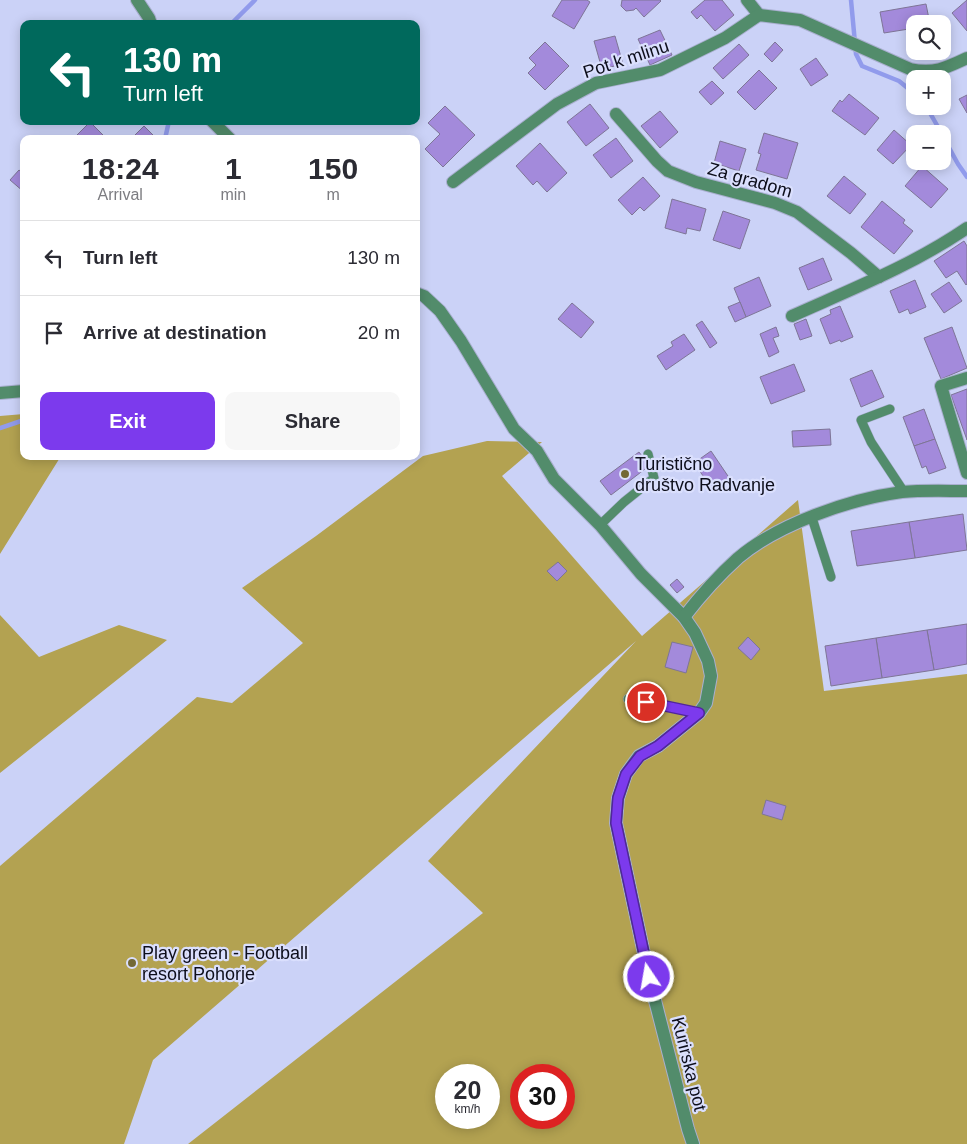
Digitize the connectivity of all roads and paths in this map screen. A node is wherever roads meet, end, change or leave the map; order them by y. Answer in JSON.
{"nodes":[{"id":1,"x":136,"y":0,"type":"edge"},
{"id":2,"x":746,"y":0,"type":"edge"},
{"id":3,"x":759,"y":15,"type":"junction"},
{"id":4,"x":149,"y":20,"type":"edge"},
{"id":5,"x":967,"y":58,"type":"edge"},
{"id":6,"x":616,"y":114,"type":"dead end"},
{"id":7,"x":216,"y":125,"type":"edge"},
{"id":8,"x":226,"y":135,"type":"edge"},
{"id":9,"x":453,"y":182,"type":"dead end"},
{"id":10,"x":967,"y":228,"type":"edge"},
{"id":11,"x":879,"y":277,"type":"junction"},
{"id":12,"x":420,"y":294,"type":"edge"},
{"id":13,"x":792,"y":316,"type":"dead end"},
{"id":14,"x":967,"y":378,"type":"edge"},
{"id":15,"x":20,"y":391,"type":"edge"},
{"id":16,"x":0,"y":393,"type":"edge"},
{"id":17,"x":890,"y":409,"type":"dead end"},
{"id":18,"x":648,"y":454,"type":"dead end"},
{"id":19,"x":967,"y":473,"type":"edge"},
{"id":20,"x":967,"y":490,"type":"edge"},
{"id":21,"x":904,"y":492,"type":"junction"},
{"id":22,"x":812,"y":518,"type":"junction"},
{"id":23,"x":600,"y":526,"type":"junction"},
{"id":24,"x":831,"y":577,"type":"dead end"},
{"id":25,"x":684,"y":616,"type":"junction"},
{"id":26,"x":628,"y":699,"type":"dead end"},
{"id":27,"x":699,"y":713,"type":"junction"},
{"id":28,"x":693,"y":1144,"type":"edge"}],
"edges":[{"from":1,"to":4,"type":"street"},
{"from":2,"to":3,"type":"street"},
{"from":3,"to":5,"type":"street"},
{"from":3,"to":9,"type":"street","name":"Pot k mlinu"},
{"from":6,"to":11,"type":"street","name":"Za gradom"},
{"from":7,"to":8,"type":"street"},
{"from":10,"to":11,"type":"street"},
{"from":11,"to":13,"type":"street"},
{"from":12,"to":23,"type":"street","name":"Kurirska pot"},
{"from":14,"to":19,"type":"street"},
{"from":15,"to":16,"type":"street"},
{"from":17,"to":21,"type":"lane"},
{"from":18,"to":23,"type":"lane"},
{"from":20,"to":21,"type":"street"},
{"from":21,"to":22,"type":"street"},
{"from":22,"to":24,"type":"lane"},
{"from":22,"to":25,"type":"street"},
{"from":23,"to":25,"type":"street","name":"Kurirska pot"},
{"from":25,"to":27,"type":"street","name":"Kurirska pot"},
{"from":26,"to":27,"type":"lane"},
{"from":27,"to":28,"type":"street","name":"Kurirska pot"}]}
